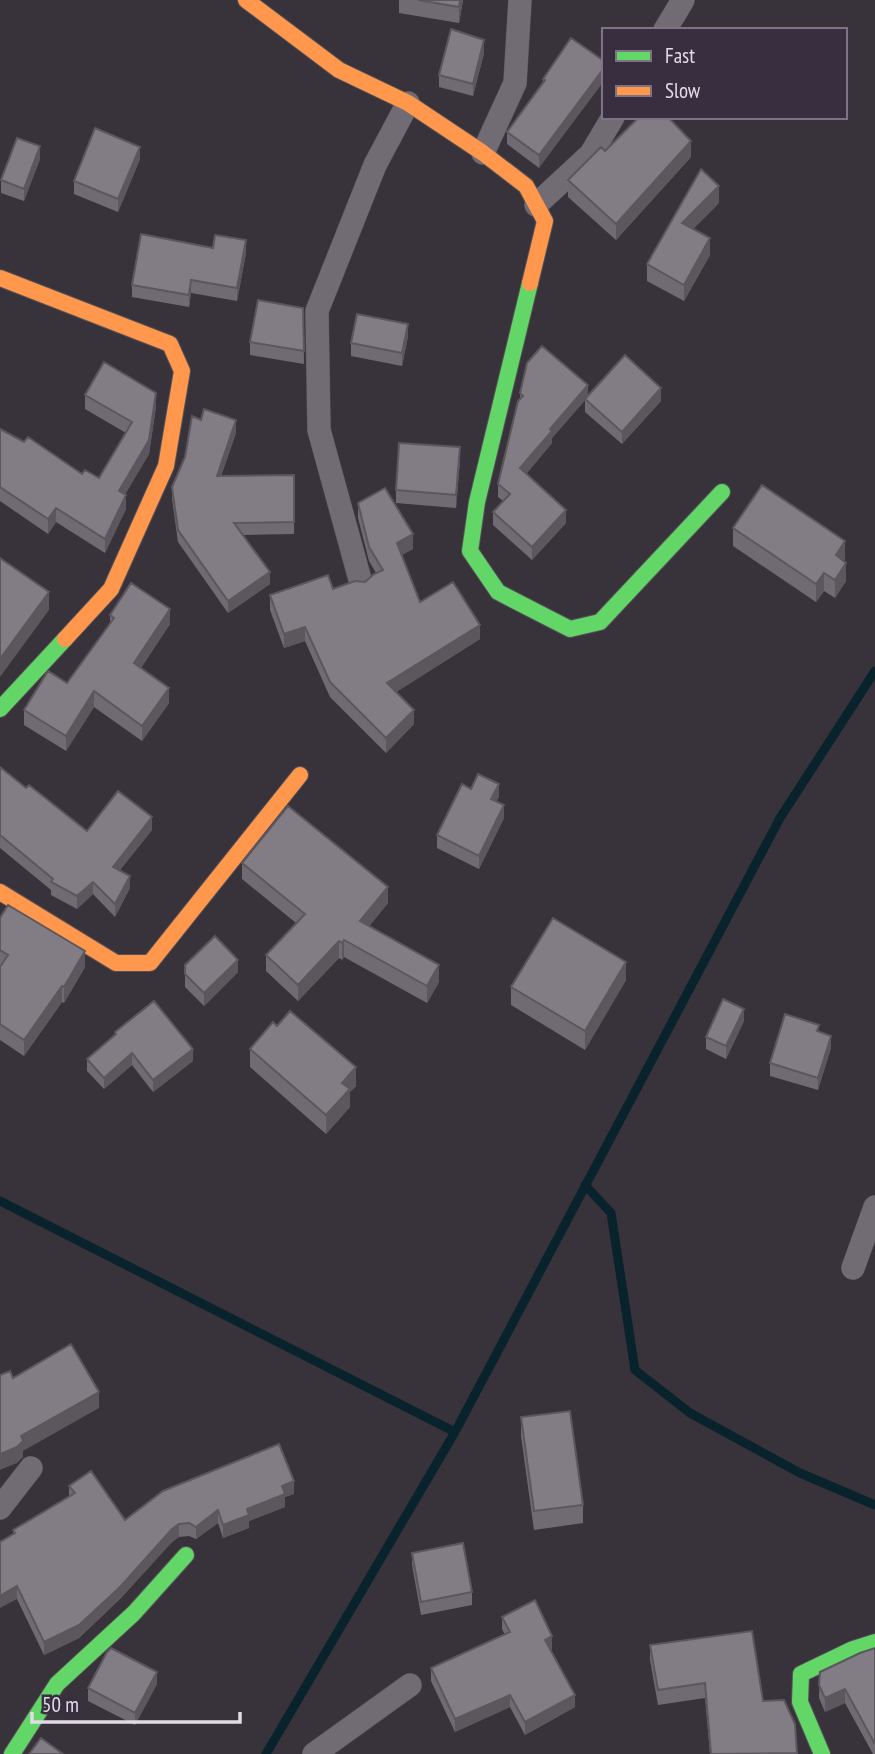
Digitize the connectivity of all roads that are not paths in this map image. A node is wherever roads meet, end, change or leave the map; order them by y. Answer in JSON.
{"nodes":[{"id":1,"x":246,"y":0,"type":"edge"},
{"id":2,"x":520,"y":0,"type":"edge"},
{"id":3,"x":683,"y":0,"type":"edge"},
{"id":4,"x":666,"y":28,"type":"edge"},
{"id":5,"x":408,"y":103,"type":"junction"},
{"id":6,"x":612,"y":119,"type":"edge"},
{"id":7,"x":483,"y":153,"type":"junction"},
{"id":8,"x":536,"y":205,"type":"junction"},
{"id":9,"x":0,"y":278,"type":"edge"},
{"id":10,"x":722,"y":492,"type":"dead end"},
{"id":11,"x":361,"y":583,"type":"edge"},
{"id":12,"x":0,"y":709,"type":"edge"},
{"id":13,"x":300,"y":775,"type":"dead end"},
{"id":14,"x":0,"y":892,"type":"edge"},
{"id":15,"x":875,"y":1207,"type":"edge"},
{"id":16,"x":853,"y":1268,"type":"dead end"},
{"id":17,"x":31,"y":1468,"type":"dead end"},
{"id":18,"x":0,"y":1508,"type":"edge"},
{"id":19,"x":186,"y":1555,"type":"dead end"},
{"id":20,"x":875,"y":1642,"type":"edge"},
{"id":21,"x":410,"y":1685,"type":"dead end"},
{"id":22,"x":12,"y":1754,"type":"edge"},
{"id":23,"x":314,"y":1754,"type":"edge"},
{"id":24,"x":822,"y":1754,"type":"edge"}],
"edges":[{"from":1,"to":5,"type":"street"},
{"from":2,"to":7,"type":"street"},
{"from":3,"to":4,"type":"street"},
{"from":5,"to":7,"type":"street"},
{"from":5,"to":11,"type":"street"},
{"from":6,"to":8,"type":"street"},
{"from":7,"to":8,"type":"street"},
{"from":8,"to":10,"type":"street"},
{"from":9,"to":12,"type":"street"},
{"from":13,"to":14,"type":"street"},
{"from":15,"to":16,"type":"street"},
{"from":17,"to":18,"type":"street"},
{"from":19,"to":22,"type":"street"},
{"from":20,"to":24,"type":"street"},
{"from":21,"to":23,"type":"street"}]}
